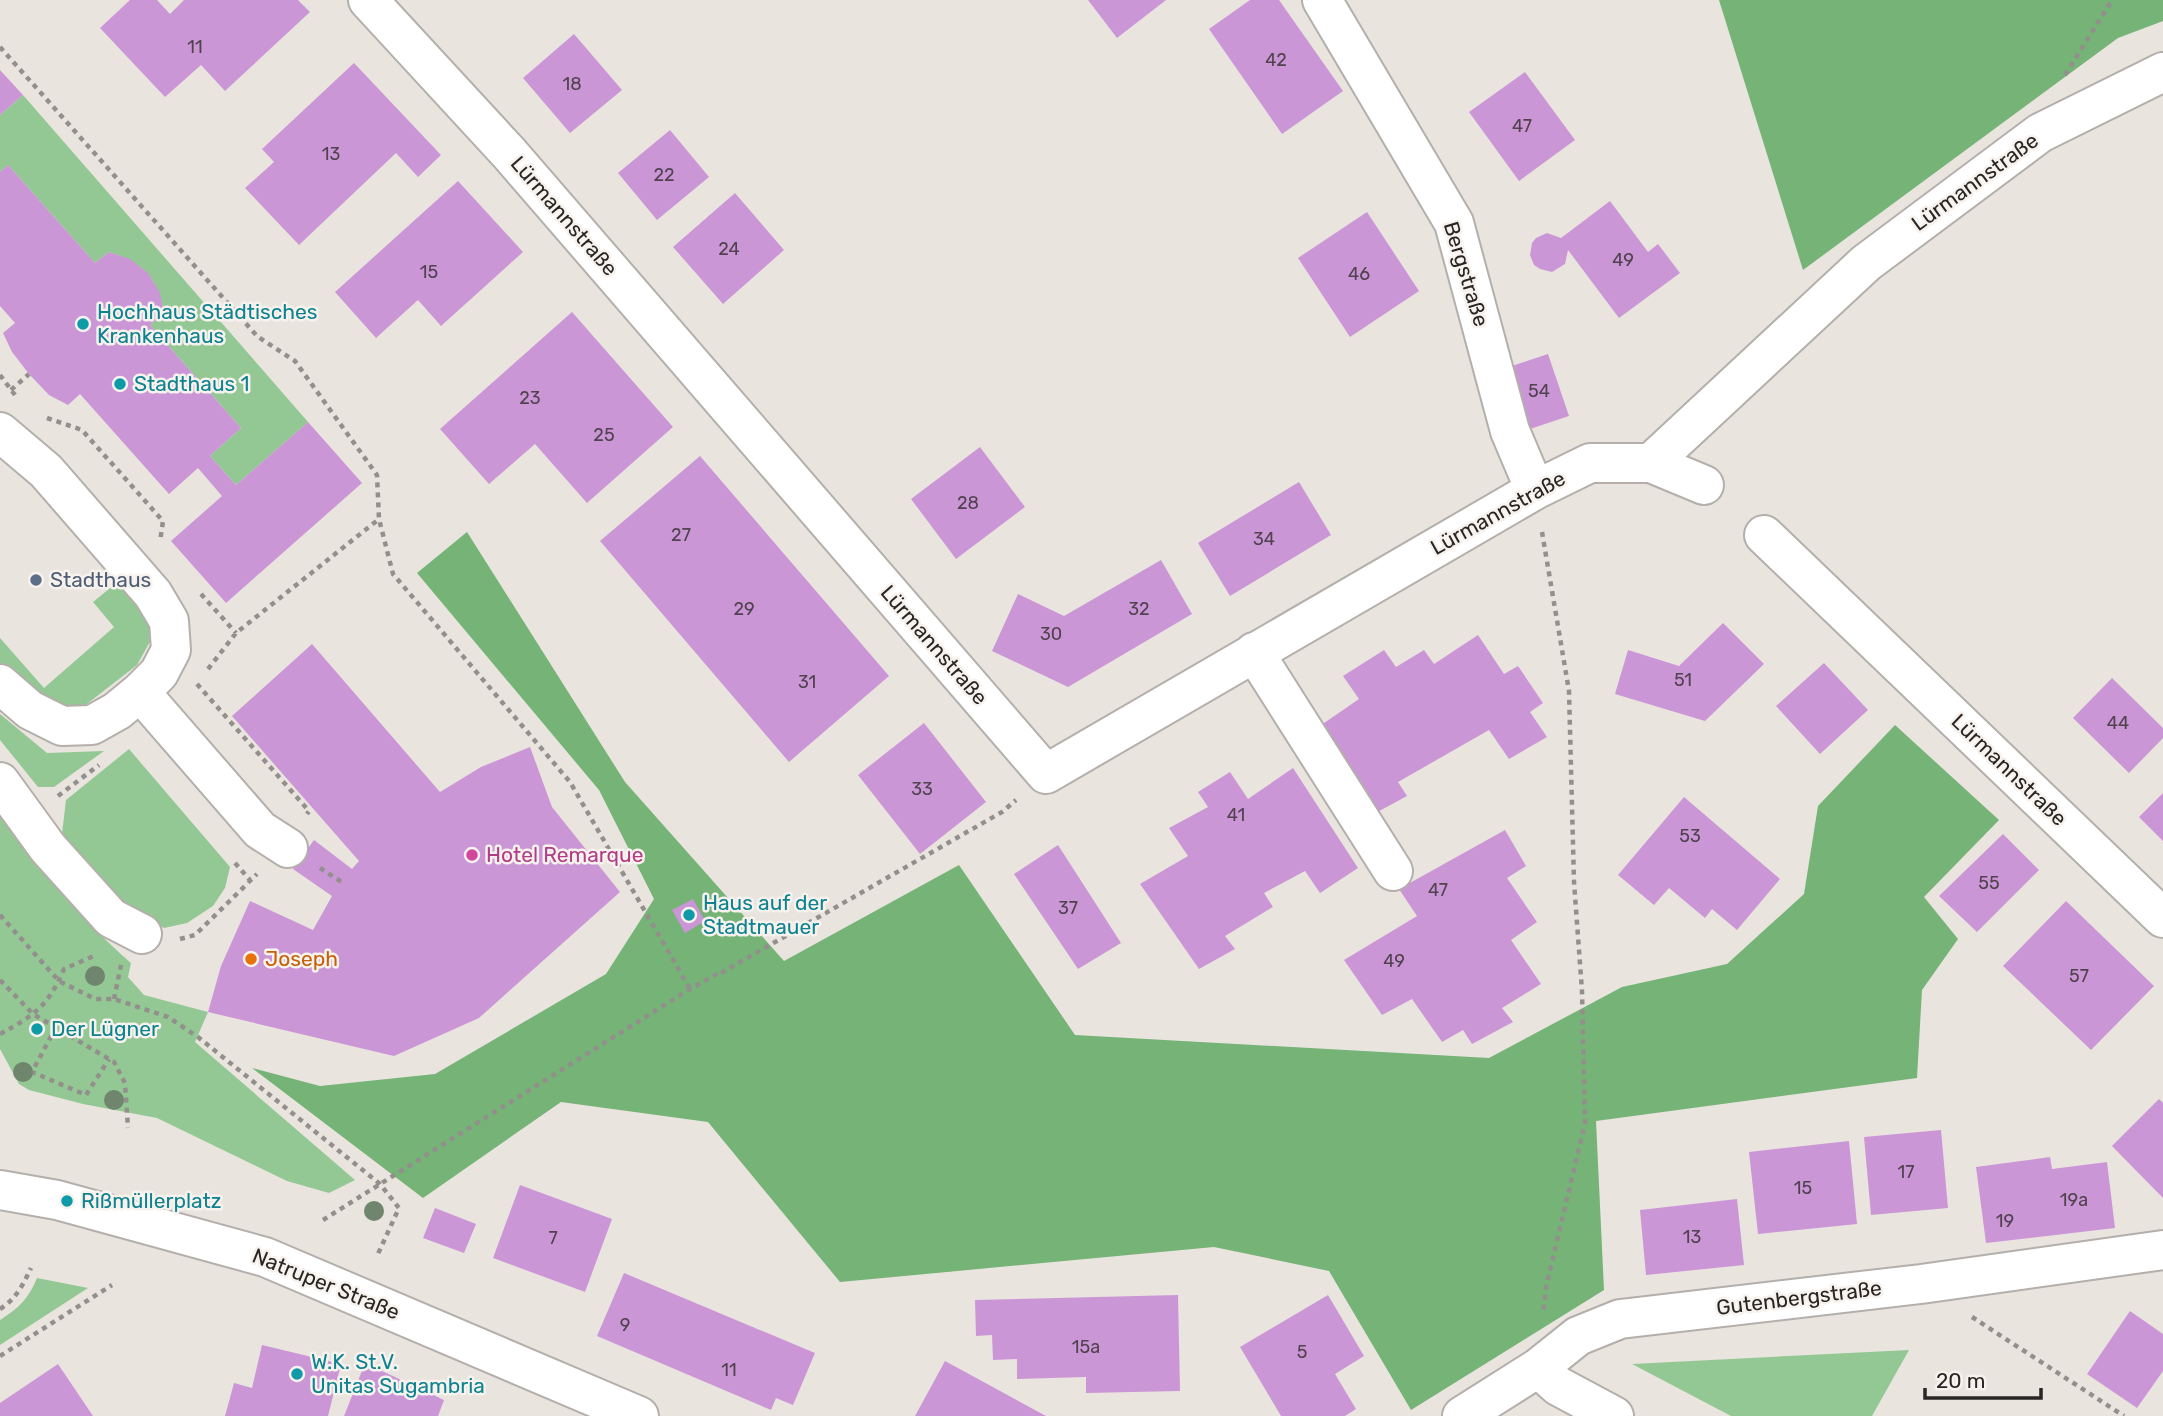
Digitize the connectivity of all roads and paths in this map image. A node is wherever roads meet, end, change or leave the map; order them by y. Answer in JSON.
{"nodes":[{"id":1,"x":368,"y":0,"type":"edge"},
{"id":2,"x":1322,"y":0,"type":"edge"},
{"id":3,"x":0,"y":47,"type":"edge"},
{"id":4,"x":2163,"y":72,"type":"edge"},
{"id":5,"x":29,"y":374,"type":"dead end"},
{"id":6,"x":0,"y":375,"type":"edge"},
{"id":7,"x":11,"y":390,"type":"junction"},
{"id":8,"x":5,"y":395,"type":"dead end"},
{"id":9,"x":19,"y":398,"type":"dead end"},
{"id":10,"x":46,"y":418,"type":"dead end"},
{"id":11,"x":0,"y":432,"type":"edge"},
{"id":12,"x":1651,"y":463,"type":"junction"},
{"id":13,"x":1704,"y":485,"type":"dead end"},
{"id":14,"x":1535,"y":490,"type":"junction"},
{"id":15,"x":1764,"y":535,"type":"dead end"},
{"id":16,"x":160,"y":548,"type":"dead end"},
{"id":17,"x":194,"y":586,"type":"dead end"},
{"id":18,"x":236,"y":633,"type":"dead end"},
{"id":19,"x":1254,"y":652,"type":"junction"},
{"id":20,"x":0,"y":684,"type":"edge"},
{"id":21,"x":141,"y":692,"type":"junction"},
{"id":22,"x":104,"y":761,"type":"dead end"},
{"id":23,"x":1046,"y":774,"type":"junction"},
{"id":24,"x":0,"y":782,"type":"edge"},
{"id":25,"x":27,"y":820,"type":"junction"},
{"id":26,"x":288,"y":848,"type":"dead end"},
{"id":27,"x":1393,"y":871,"type":"dead end"},
{"id":28,"x":0,"y":915,"type":"edge"},
{"id":29,"x":2163,"y":918,"type":"edge"},
{"id":30,"x":132,"y":943,"type":"joint"},
{"id":31,"x":90,"y":956,"type":"dead end"},
{"id":32,"x":0,"y":980,"type":"edge"},
{"id":33,"x":59,"y":981,"type":"junction"},
{"id":34,"x":690,"y":989,"type":"junction"},
{"id":35,"x":114,"y":999,"type":"junction"},
{"id":36,"x":33,"y":1014,"type":"junction"},
{"id":37,"x":56,"y":1027,"type":"junction"},
{"id":38,"x":0,"y":1034,"type":"edge"},
{"id":39,"x":109,"y":1059,"type":"junction"},
{"id":40,"x":128,"y":1128,"type":"dead end"},
{"id":41,"x":380,"y":1184,"type":"junction"},
{"id":42,"x":0,"y":1190,"type":"edge"},
{"id":43,"x":323,"y":1220,"type":"dead end"},
{"id":44,"x":2163,"y":1250,"type":"edge"},
{"id":45,"x":377,"y":1256,"type":"dead end"},
{"id":46,"x":31,"y":1268,"type":"dead end"},
{"id":47,"x":1921,"y":1284,"type":"junction"},
{"id":48,"x":112,"y":1285,"type":"dead end"},
{"id":49,"x":0,"y":1309,"type":"edge"},
{"id":50,"x":0,"y":1356,"type":"edge"},
{"id":51,"x":1538,"y":1368,"type":"junction"},
{"id":52,"x":639,"y":1416,"type":"edge"},
{"id":53,"x":1462,"y":1416,"type":"edge"},
{"id":54,"x":1614,"y":1416,"type":"edge"},
{"id":55,"x":2124,"y":1416,"type":"edge"}],
"edges":[{"from":1,"to":23,"type":"street","name":"Lürmannstraße"},
{"from":2,"to":14,"type":"street","name":"Bergstraße"},
{"from":3,"to":34,"type":"path"},
{"from":4,"to":12,"type":"street","name":"Lürmannstraße"},
{"from":5,"to":7,"type":"path"},
{"from":6,"to":7,"type":"path"},
{"from":7,"to":8,"type":"path"},
{"from":7,"to":9,"type":"path"},
{"from":10,"to":16,"type":"path"},
{"from":11,"to":21,"type":"street"},
{"from":12,"to":13,"type":"street","name":"Lürmannstraße"},
{"from":12,"to":14,"type":"street","name":"Lürmannstraße"},
{"from":14,"to":19,"type":"street","name":"Lürmannstraße"},
{"from":14,"to":51,"type":"path"},
{"from":15,"to":29,"type":"street","name":"Lürmannstraße"},
{"from":17,"to":18,"type":"path"},
{"from":19,"to":23,"type":"street","name":"Lürmannstraße"},
{"from":19,"to":27,"type":"street"},
{"from":20,"to":21,"type":"street"},
{"from":21,"to":26,"type":"street"},
{"from":22,"to":25,"type":"path"},
{"from":23,"to":34,"type":"path"},
{"from":24,"to":25,"type":"street"},
{"from":25,"to":30,"type":"street"},
{"from":28,"to":33,"type":"path"},
{"from":30,"to":35,"type":"path"},
{"from":31,"to":33,"type":"path"},
{"from":32,"to":36,"type":"path"},
{"from":33,"to":35,"type":"path"},
{"from":33,"to":36,"type":"path"},
{"from":34,"to":41,"type":"path"},
{"from":35,"to":41,"type":"path"},
{"from":36,"to":37,"type":"path"},
{"from":36,"to":38,"type":"path"},
{"from":37,"to":39,"type":"path"},
{"from":37,"to":39,"type":"path"},
{"from":39,"to":40,"type":"path"},
{"from":41,"to":43,"type":"path"},
{"from":41,"to":45,"type":"path"},
{"from":42,"to":52,"type":"street","name":"Natruper Straße"},
{"from":44,"to":47,"type":"street","name":"Gutenbergstraße"},
{"from":46,"to":49,"type":"path"},
{"from":47,"to":51,"type":"street","name":"Gutenbergstraße"},
{"from":47,"to":55,"type":"path"},
{"from":48,"to":50,"type":"path"},
{"from":51,"to":53,"type":"street","name":"Gutenbergstraße"},
{"from":51,"to":54,"type":"street"}]}
